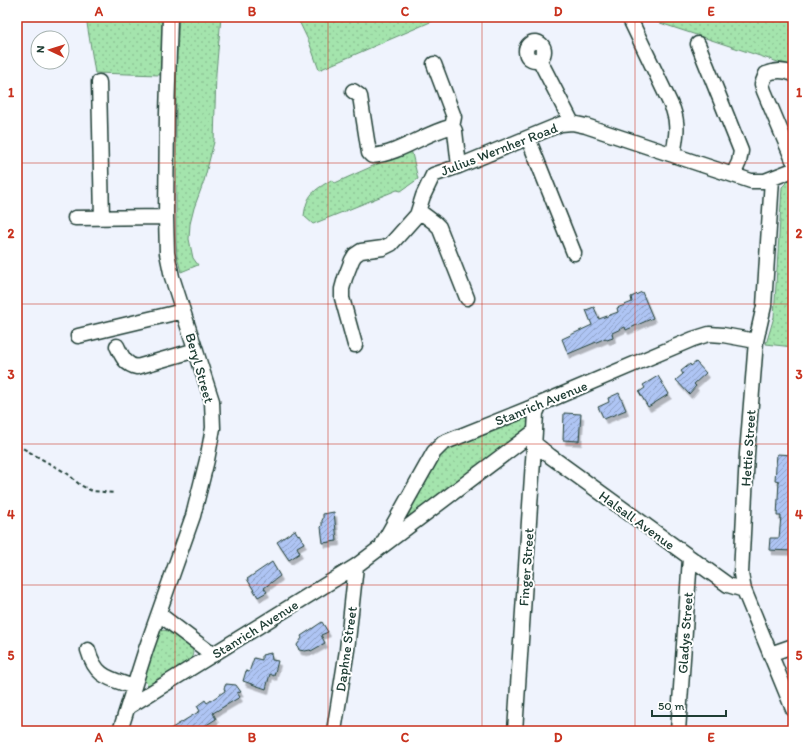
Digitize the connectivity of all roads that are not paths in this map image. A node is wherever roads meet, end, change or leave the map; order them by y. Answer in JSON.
{"nodes":[{"id":1,"x":170,"y":17,"type":"edge"},
{"id":2,"x":629,"y":17,"type":"edge"},
{"id":3,"x":698,"y":44,"type":"dead end"},
{"id":4,"x":539,"y":59,"type":"dead end"},
{"id":5,"x":434,"y":64,"type":"dead end"},
{"id":6,"x":793,"y":74,"type":"edge"},
{"id":7,"x":99,"y":82,"type":"dead end"},
{"id":8,"x":353,"y":91,"type":"dead end"},
{"id":9,"x":572,"y":123,"type":"junction"},
{"id":10,"x":452,"y":127,"type":"junction"},
{"id":11,"x":528,"y":138,"type":"junction"},
{"id":12,"x":673,"y":155,"type":"junction"},
{"id":13,"x":793,"y":160,"type":"edge"},
{"id":14,"x":459,"y":166,"type":"junction"},
{"id":15,"x":793,"y":170,"type":"edge"},
{"id":16,"x":733,"y":175,"type":"junction"},
{"id":17,"x":772,"y":179,"type":"junction"},
{"id":18,"x":419,"y":210,"type":"junction"},
{"id":19,"x":166,"y":217,"type":"junction"},
{"id":20,"x":75,"y":218,"type":"dead end"},
{"id":21,"x":102,"y":218,"type":"junction"},
{"id":22,"x":574,"y":253,"type":"dead end"},
{"id":23,"x":467,"y":298,"type":"dead end"},
{"id":24,"x":183,"y":310,"type":"junction"},
{"id":25,"x":78,"y":336,"type":"dead end"},
{"id":26,"x":756,"y":341,"type":"junction"},
{"id":27,"x":355,"y":345,"type":"dead end"},
{"id":28,"x":117,"y":346,"type":"dead end"},
{"id":29,"x":196,"y":350,"type":"junction"},
{"id":30,"x":540,"y":404,"type":"junction"},
{"id":31,"x":534,"y":437,"type":"junction"},
{"id":32,"x":380,"y":548,"type":"junction"},
{"id":33,"x":690,"y":558,"type":"junction"},
{"id":34,"x":356,"y":566,"type":"junction"},
{"id":35,"x":744,"y":590,"type":"junction"},
{"id":36,"x":159,"y":614,"type":"junction"},
{"id":37,"x":793,"y":646,"type":"edge"},
{"id":38,"x":88,"y":650,"type":"dead end"},
{"id":39,"x":770,"y":654,"type":"junction"},
{"id":40,"x":213,"y":655,"type":"junction"},
{"id":41,"x":134,"y":687,"type":"junction"},
{"id":42,"x":128,"y":707,"type":"junction"},
{"id":43,"x":793,"y":708,"type":"edge"},
{"id":44,"x":120,"y":731,"type":"edge"},
{"id":45,"x":334,"y":731,"type":"edge"},
{"id":46,"x":515,"y":731,"type":"edge"},
{"id":47,"x":678,"y":731,"type":"edge"}],
"edges":[{"from":1,"to":19,"type":"street","name":"Beryl Street"},
{"from":2,"to":12,"type":"street"},
{"from":3,"to":16,"type":"street"},
{"from":4,"to":9,"type":"street"},
{"from":5,"to":10,"type":"street"},
{"from":6,"to":13,"type":"street"},
{"from":7,"to":21,"type":"street"},
{"from":8,"to":10,"type":"street"},
{"from":9,"to":11,"type":"street","name":"Julius Wernher Road"},
{"from":9,"to":12,"type":"street","name":"Julius Wernher Road"},
{"from":10,"to":14,"type":"street"},
{"from":11,"to":14,"type":"street","name":"Julius Wernher Road"},
{"from":11,"to":22,"type":"street"},
{"from":12,"to":16,"type":"street","name":"Julius Wernher Road"},
{"from":14,"to":18,"type":"street","name":"Julius Wernher Road"},
{"from":15,"to":17,"type":"street","name":"Julius Wernher Road"},
{"from":16,"to":17,"type":"street","name":"Julius Wernher Road"},
{"from":17,"to":26,"type":"street","name":"Hettie Street"},
{"from":18,"to":23,"type":"street"},
{"from":18,"to":27,"type":"street","name":"Julius Wernher Road"},
{"from":19,"to":21,"type":"street"},
{"from":19,"to":24,"type":"street","name":"Beryl Street"},
{"from":20,"to":21,"type":"street"},
{"from":24,"to":25,"type":"street"},
{"from":24,"to":29,"type":"street","name":"Beryl Street"},
{"from":26,"to":30,"type":"street","name":"Stanrich Avenue"},
{"from":26,"to":35,"type":"street","name":"Hettie Street"},
{"from":28,"to":29,"type":"street"},
{"from":29,"to":36,"type":"street","name":"Beryl Street"},
{"from":30,"to":31,"type":"street","name":"Finger Street"},
{"from":30,"to":32,"type":"street","name":"Stanrich Avenue"},
{"from":31,"to":32,"type":"street","name":"Stanrich Avenue"},
{"from":31,"to":33,"type":"street","name":"Halsall Avenue"},
{"from":31,"to":46,"type":"street","name":"Finger Street"},
{"from":32,"to":34,"type":"street","name":"Stanrich Avenue"},
{"from":33,"to":35,"type":"street","name":"Halsall Avenue"},
{"from":33,"to":47,"type":"street","name":"Gladys Street"},
{"from":34,"to":40,"type":"street","name":"Stanrich Avenue"},
{"from":34,"to":45,"type":"street","name":"Daphne Street"},
{"from":35,"to":39,"type":"street","name":"Hettie Street"},
{"from":36,"to":40,"type":"street"},
{"from":36,"to":41,"type":"street","name":"Beryl Street"},
{"from":37,"to":39,"type":"street"},
{"from":38,"to":41,"type":"street"},
{"from":39,"to":43,"type":"street","name":"Hettie Street"},
{"from":40,"to":42,"type":"street","name":"Stanrich Avenue"},
{"from":41,"to":42,"type":"street","name":"Beryl Street"},
{"from":42,"to":44,"type":"street","name":"Beryl Street"}]}
